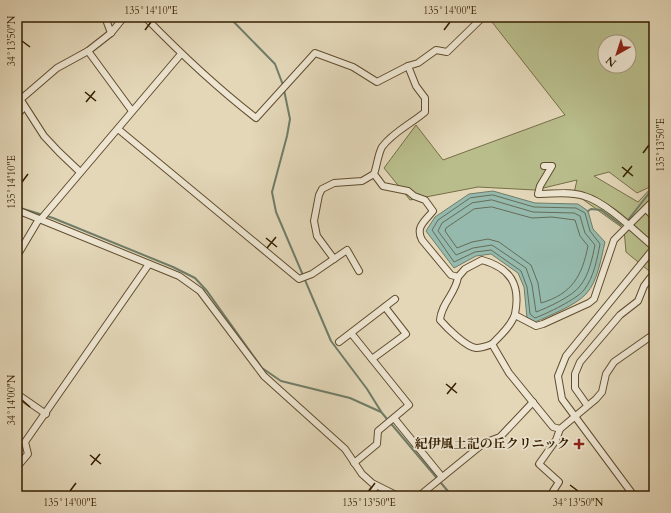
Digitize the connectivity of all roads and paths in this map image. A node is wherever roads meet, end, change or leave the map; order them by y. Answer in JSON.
{"nodes":[{"id":1,"x":105,"y":17,"type":"edge"},
{"id":2,"x":124,"y":17,"type":"edge"},
{"id":3,"x":145,"y":17,"type":"edge"},
{"id":4,"x":483,"y":17,"type":"edge"},
{"id":5,"x":111,"y":33,"type":"junction"},
{"id":6,"x":88,"y":51,"type":"junction"},
{"id":7,"x":181,"y":54,"type":"junction"},
{"id":8,"x":408,"y":66,"type":"junction"},
{"id":9,"x":19,"y":96,"type":"edge"},
{"id":10,"x":24,"y":107,"type":"junction"},
{"id":11,"x":132,"y":111,"type":"junction"},
{"id":12,"x":17,"y":115,"type":"edge"},
{"id":13,"x":118,"y":129,"type":"junction"},
{"id":14,"x":544,"y":166,"type":"dead end"},
{"id":15,"x":80,"y":172,"type":"junction"},
{"id":16,"x":374,"y":174,"type":"junction"},
{"id":17,"x":654,"y":200,"type":"edge"},
{"id":18,"x":646,"y":209,"type":"junction"},
{"id":19,"x":17,"y":210,"type":"edge"},
{"id":20,"x":654,"y":217,"type":"edge"},
{"id":21,"x":40,"y":219,"type":"junction"},
{"id":22,"x":630,"y":226,"type":"junction"},
{"id":23,"x":654,"y":247,"type":"edge"},
{"id":24,"x":17,"y":256,"type":"edge"},
{"id":25,"x":334,"y":260,"type":"junction"},
{"id":26,"x":149,"y":264,"type":"junction"},
{"id":27,"x":359,"y":271,"type":"dead end"},
{"id":28,"x":654,"y":273,"type":"edge"},
{"id":29,"x":458,"y":277,"type":"junction"},
{"id":30,"x":395,"y":299,"type":"dead end"},
{"id":31,"x":385,"y":307,"type":"junction"},
{"id":32,"x":514,"y":315,"type":"junction"},
{"id":33,"x":351,"y":333,"type":"junction"},
{"id":34,"x":654,"y":334,"type":"edge"},
{"id":35,"x":339,"y":342,"type":"dead end"},
{"id":36,"x":492,"y":344,"type":"junction"},
{"id":37,"x":372,"y":360,"type":"junction"},
{"id":38,"x":17,"y":394,"type":"edge"},
{"id":39,"x":533,"y":402,"type":"junction"},
{"id":40,"x":587,"y":406,"type":"junction"},
{"id":41,"x":46,"y":414,"type":"junction"},
{"id":42,"x":394,"y":418,"type":"junction"},
{"id":43,"x":575,"y":418,"type":"junction"},
{"id":44,"x":560,"y":429,"type":"junction"},
{"id":45,"x":354,"y":463,"type":"junction"},
{"id":46,"x":17,"y":466,"type":"edge"},
{"id":47,"x":442,"y":477,"type":"junction"},
{"id":48,"x":376,"y":486,"type":"junction"},
{"id":49,"x":369,"y":496,"type":"edge"},
{"id":50,"x":398,"y":496,"type":"edge"},
{"id":51,"x":419,"y":496,"type":"edge"},
{"id":52,"x":550,"y":496,"type":"edge"},
{"id":53,"x":634,"y":496,"type":"edge"}],
"edges":[{"from":1,"to":5,"type":"street"},
{"from":2,"to":5,"type":"street"},
{"from":3,"to":7,"type":"street"},
{"from":4,"to":8,"type":"street"},
{"from":5,"to":6,"type":"street"},
{"from":6,"to":9,"type":"street"},
{"from":6,"to":11,"type":"street"},
{"from":7,"to":8,"type":"street"},
{"from":7,"to":11,"type":"street"},
{"from":8,"to":16,"type":"street"},
{"from":9,"to":10,"type":"street"},
{"from":10,"to":12,"type":"street"},
{"from":10,"to":15,"type":"street"},
{"from":11,"to":13,"type":"street"},
{"from":13,"to":15,"type":"street"},
{"from":13,"to":25,"type":"street"},
{"from":14,"to":22,"type":"street"},
{"from":15,"to":21,"type":"street"},
{"from":16,"to":25,"type":"street"},
{"from":16,"to":29,"type":"street"},
{"from":17,"to":18,"type":"street"},
{"from":18,"to":20,"type":"street"},
{"from":18,"to":22,"type":"street"},
{"from":19,"to":21,"type":"street"},
{"from":21,"to":24,"type":"street"},
{"from":21,"to":26,"type":"street"},
{"from":22,"to":23,"type":"street"},
{"from":22,"to":32,"type":"street"},
{"from":23,"to":43,"type":"street"},
{"from":25,"to":27,"type":"street"},
{"from":26,"to":41,"type":"street"},
{"from":26,"to":45,"type":"street"},
{"from":28,"to":40,"type":"street"},
{"from":29,"to":32,"type":"street"},
{"from":29,"to":36,"type":"street"},
{"from":30,"to":31,"type":"street"},
{"from":31,"to":33,"type":"street"},
{"from":31,"to":37,"type":"street"},
{"from":32,"to":36,"type":"street"},
{"from":33,"to":35,"type":"street"},
{"from":33,"to":37,"type":"street"},
{"from":34,"to":40,"type":"street"},
{"from":36,"to":39,"type":"street"},
{"from":37,"to":42,"type":"street"},
{"from":38,"to":41,"type":"street"},
{"from":39,"to":44,"type":"street"},
{"from":39,"to":47,"type":"street"},
{"from":40,"to":43,"type":"street"},
{"from":41,"to":46,"type":"street"},
{"from":42,"to":45,"type":"street"},
{"from":42,"to":47,"type":"street"},
{"from":43,"to":44,"type":"street"},
{"from":43,"to":53,"type":"street"},
{"from":44,"to":52,"type":"street"},
{"from":45,"to":48,"type":"street"},
{"from":47,"to":51,"type":"street"},
{"from":48,"to":49,"type":"street"},
{"from":48,"to":50,"type":"street"}]}
